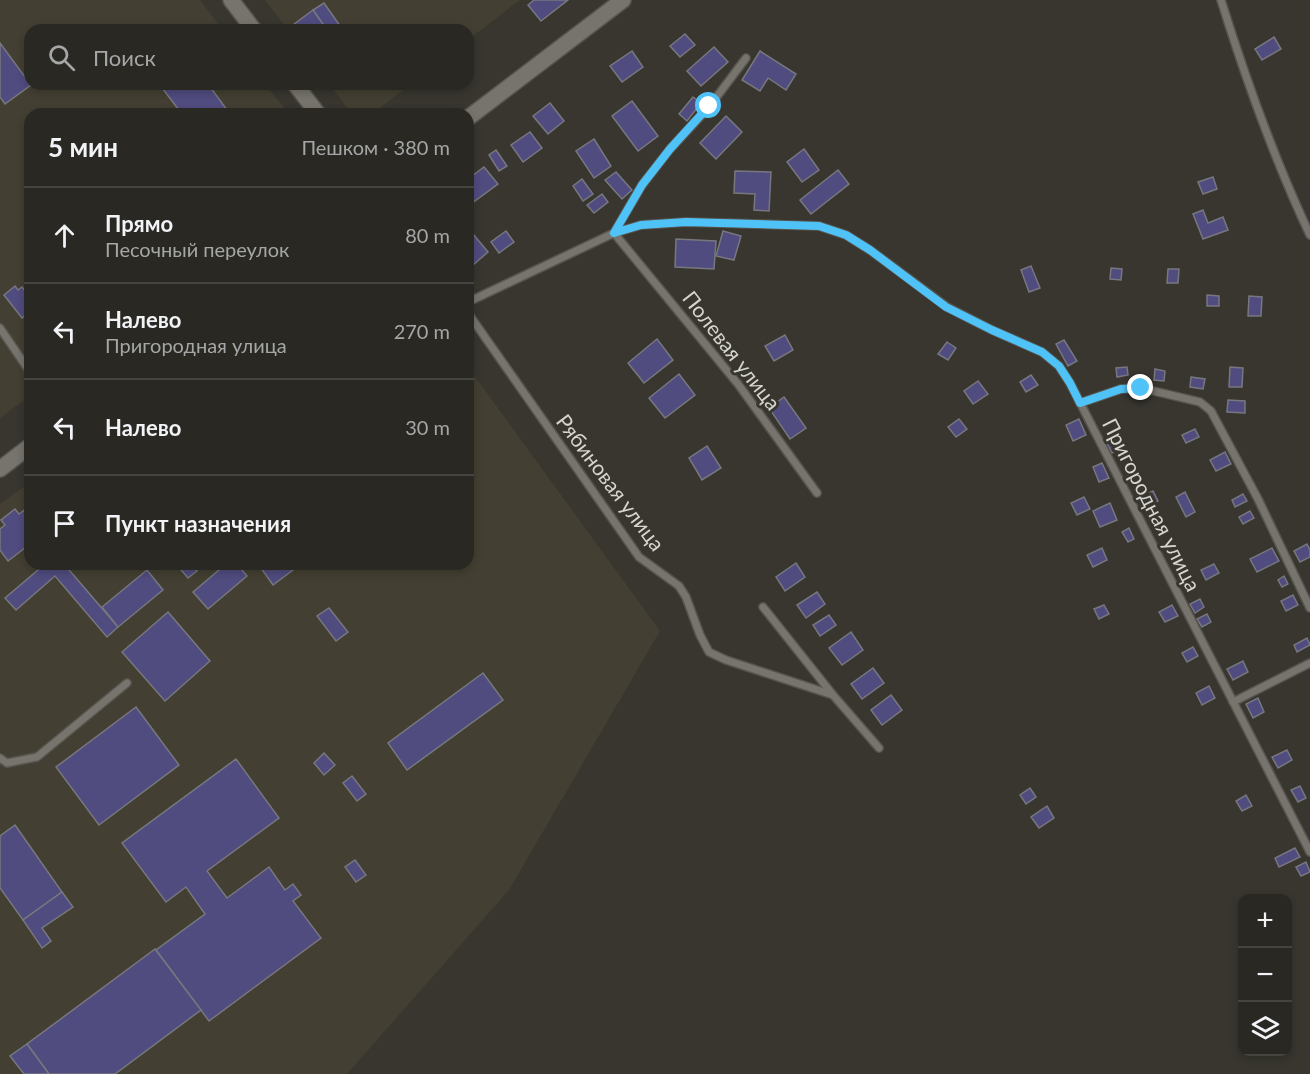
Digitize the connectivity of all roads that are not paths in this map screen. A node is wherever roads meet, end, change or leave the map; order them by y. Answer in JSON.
{"nodes":[{"id":1,"x":231,"y":0,"type":"edge"},
{"id":2,"x":623,"y":0,"type":"edge"},
{"id":3,"x":1221,"y":0,"type":"edge"},
{"id":4,"x":249,"y":24,"type":"edge"},
{"id":5,"x":746,"y":57,"type":"dead end"},
{"id":6,"x":300,"y":90,"type":"edge"},
{"id":7,"x":313,"y":108,"type":"edge"},
{"id":8,"x":474,"y":113,"type":"edge"},
{"id":9,"x":614,"y":233,"type":"junction"},
{"id":10,"x":1310,"y":234,"type":"edge"},
{"id":11,"x":474,"y":299,"type":"edge"},
{"id":12,"x":474,"y":322,"type":"edge"},
{"id":13,"x":0,"y":328,"type":"edge"},
{"id":14,"x":24,"y":363,"type":"edge"},
{"id":15,"x":1080,"y":403,"type":"junction"},
{"id":16,"x":24,"y":451,"type":"edge"},
{"id":17,"x":0,"y":469,"type":"edge"},
{"id":18,"x":817,"y":493,"type":"dead end"},
{"id":19,"x":763,"y":607,"type":"dead end"},
{"id":20,"x":1310,"y":608,"type":"edge"},
{"id":21,"x":1310,"y":663,"type":"edge"},
{"id":22,"x":127,"y":683,"type":"dead end"},
{"id":23,"x":833,"y":695,"type":"junction"},
{"id":24,"x":1233,"y":702,"type":"junction"},
{"id":25,"x":879,"y":748,"type":"dead end"},
{"id":26,"x":0,"y":758,"type":"edge"},
{"id":27,"x":1310,"y":852,"type":"edge"}],
"edges":[{"from":1,"to":4,"type":"street"},
{"from":2,"to":8,"type":"street"},
{"from":3,"to":10,"type":"lane"},
{"from":5,"to":9,"type":"lane"},
{"from":6,"to":7,"type":"street"},
{"from":9,"to":11,"type":"lane","name":"Пригородная улица"},
{"from":9,"to":15,"type":"lane","name":"Пригородная улица"},
{"from":9,"to":18,"type":"lane","name":"Полевая улица"},
{"from":12,"to":23,"type":"lane","name":"Рябиновая улица"},
{"from":13,"to":14,"type":"lane"},
{"from":15,"to":20,"type":"lane"},
{"from":15,"to":24,"type":"lane","name":"Пригородная улица"},
{"from":16,"to":17,"type":"street"},
{"from":19,"to":23,"type":"lane"},
{"from":21,"to":24,"type":"lane"},
{"from":22,"to":26,"type":"lane"},
{"from":23,"to":25,"type":"lane"},
{"from":24,"to":27,"type":"lane","name":"Пригородная улица"}]}
